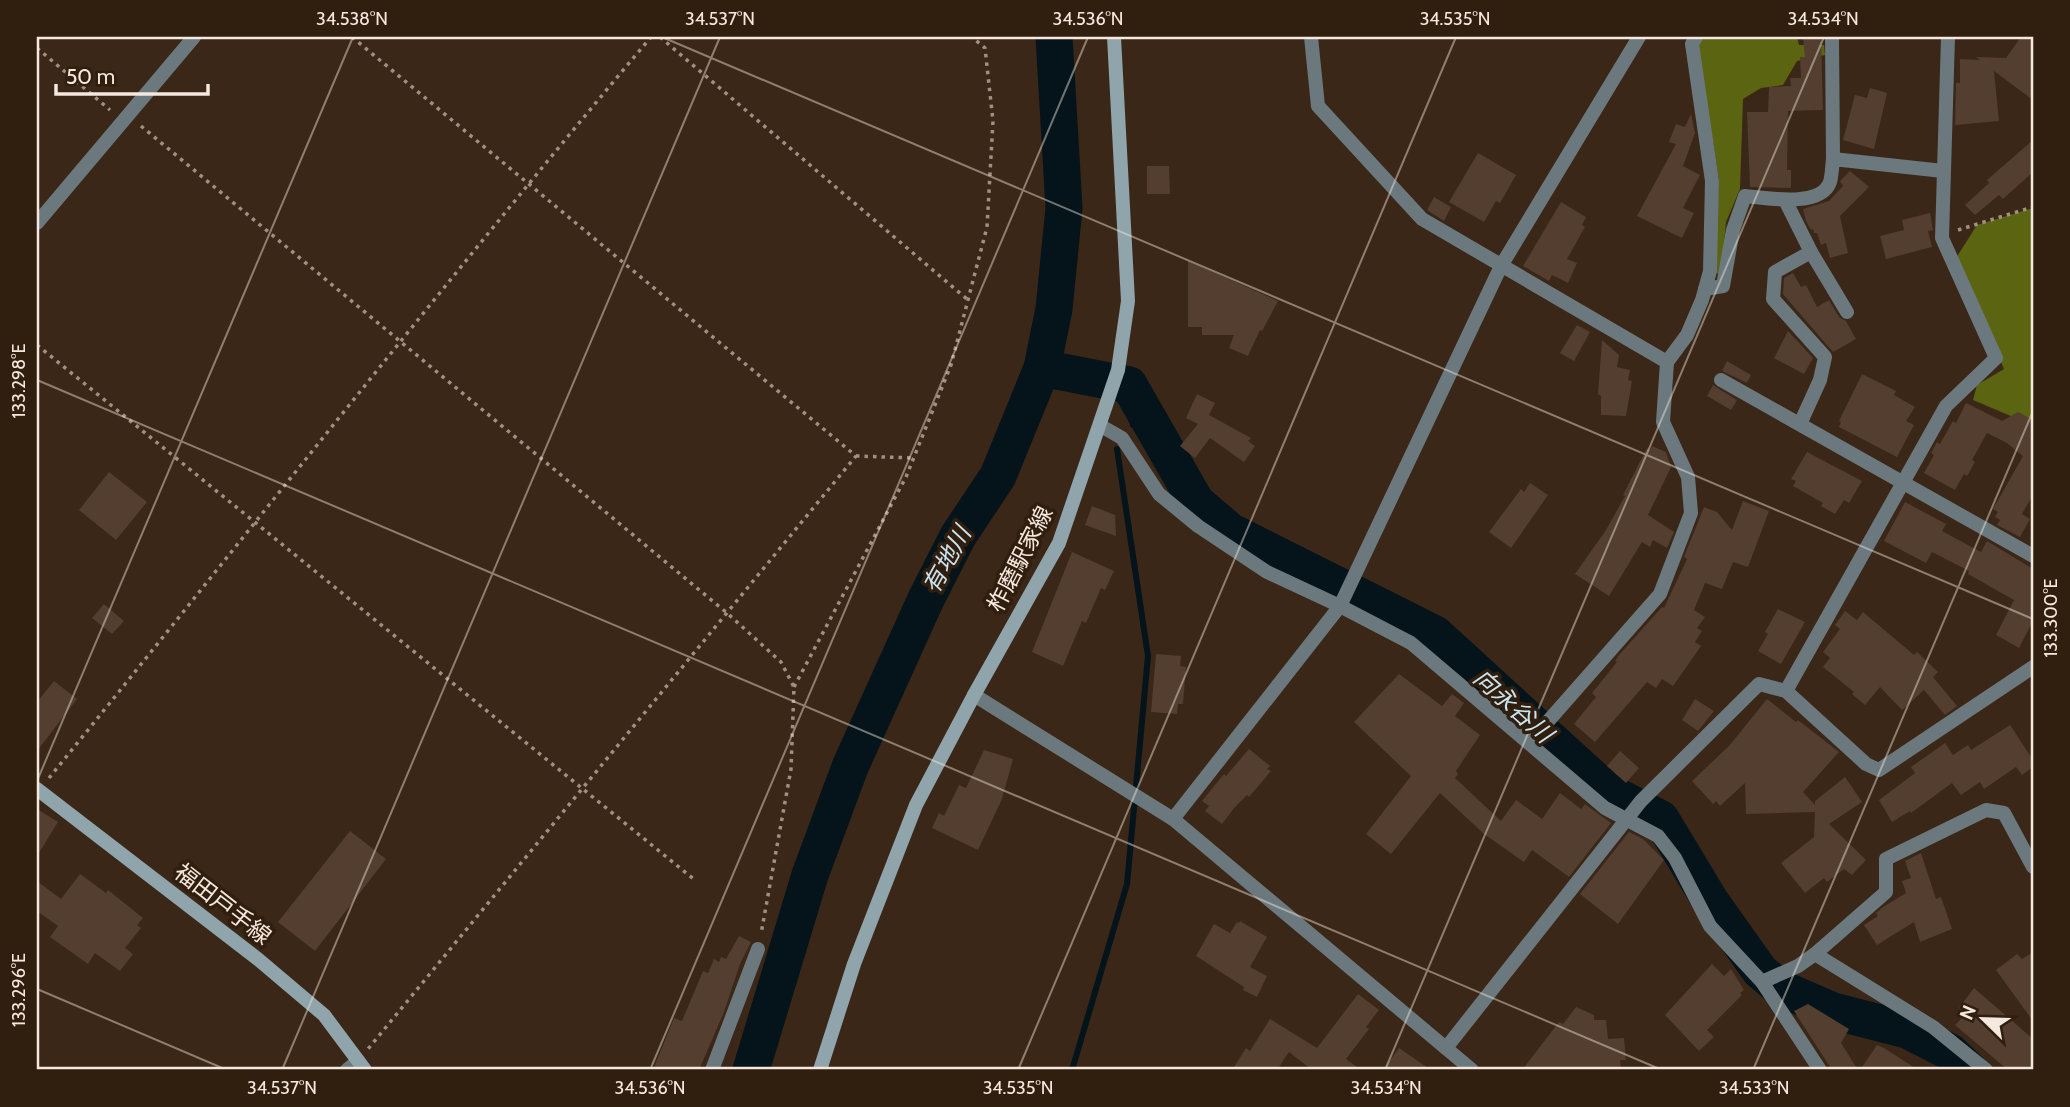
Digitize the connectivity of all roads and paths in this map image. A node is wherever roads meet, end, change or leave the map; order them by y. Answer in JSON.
{"nodes":[{"id":1,"x":194,"y":37,"type":"edge"},
{"id":2,"x":352,"y":37,"type":"edge"},
{"id":3,"x":651,"y":37,"type":"edge"},
{"id":4,"x":660,"y":37,"type":"edge"},
{"id":5,"x":972,"y":37,"type":"edge"},
{"id":6,"x":1114,"y":37,"type":"edge"},
{"id":7,"x":1311,"y":37,"type":"edge"},
{"id":8,"x":1639,"y":37,"type":"edge"},
{"id":9,"x":1696,"y":37,"type":"edge"},
{"id":10,"x":1832,"y":37,"type":"edge"},
{"id":11,"x":1948,"y":37,"type":"edge"},
{"id":12,"x":37,"y":48,"type":"edge"},
{"id":13,"x":128,"y":116,"type":"junction"},
{"id":14,"x":1833,"y":159,"type":"junction"},
{"id":15,"x":1944,"y":172,"type":"junction"},
{"id":16,"x":528,"y":183,"type":"junction"},
{"id":17,"x":1785,"y":200,"type":"junction"},
{"id":18,"x":2033,"y":207,"type":"edge"},
{"id":19,"x":37,"y":223,"type":"edge"},
{"id":20,"x":1941,"y":239,"type":"junction"},
{"id":21,"x":1811,"y":252,"type":"junction"},
{"id":22,"x":1501,"y":266,"type":"junction"},
{"id":23,"x":1705,"y":289,"type":"junction"},
{"id":24,"x":968,"y":300,"type":"junction"},
{"id":25,"x":1847,"y":312,"type":"dead end"},
{"id":26,"x":402,"y":342,"type":"junction"},
{"id":27,"x":37,"y":345,"type":"edge"},
{"id":28,"x":1667,"y":362,"type":"junction"},
{"id":29,"x":1721,"y":380,"type":"dead end"},
{"id":30,"x":1800,"y":424,"type":"junction"},
{"id":31,"x":1101,"y":426,"type":"junction"},
{"id":32,"x":856,"y":456,"type":"junction"},
{"id":33,"x":914,"y":457,"type":"junction"},
{"id":34,"x":1903,"y":482,"type":"junction"},
{"id":35,"x":256,"y":523,"type":"junction"},
{"id":36,"x":2033,"y":556,"type":"edge"},
{"id":37,"x":1340,"y":606,"type":"junction"},
{"id":38,"x":727,"y":613,"type":"junction"},
{"id":39,"x":2033,"y":668,"type":"edge"},
{"id":40,"x":794,"y":687,"type":"junction"},
{"id":41,"x":1786,"y":691,"type":"junction"},
{"id":42,"x":974,"y":695,"type":"junction"},
{"id":43,"x":1529,"y":743,"type":"junction"},
{"id":44,"x":583,"y":788,"type":"junction"},
{"id":45,"x":37,"y":790,"type":"edge"},
{"id":46,"x":1626,"y":819,"type":"junction"},
{"id":47,"x":1173,"y":820,"type":"junction"},
{"id":48,"x":2033,"y":867,"type":"edge"},
{"id":49,"x":696,"y":881,"type":"dead end"},
{"id":50,"x":758,"y":949,"type":"joint"},
{"id":51,"x":1815,"y":954,"type":"junction"},
{"id":52,"x":1762,"y":982,"type":"junction"},
{"id":53,"x":1446,"y":1048,"type":"junction"},
{"id":54,"x":357,"y":1067,"type":"edge"},
{"id":55,"x":1464,"y":1068,"type":"edge"},
{"id":56,"x":712,"y":1070,"type":"edge"},
{"id":57,"x":820,"y":1070,"type":"edge"},
{"id":58,"x":1819,"y":1070,"type":"edge"},
{"id":59,"x":1986,"y":1070,"type":"edge"}],
"edges":[{"from":1,"to":13,"type":"street"},
{"from":2,"to":16,"type":"path"},
{"from":3,"to":16,"type":"path"},
{"from":4,"to":24,"type":"path"},
{"from":5,"to":24,"type":"path"},
{"from":6,"to":31,"type":"main road","name":"柞磨駅家線"},
{"from":7,"to":22,"type":"street"},
{"from":8,"to":22,"type":"street"},
{"from":9,"to":23,"type":"street"},
{"from":10,"to":14,"type":"street"},
{"from":11,"to":15,"type":"street"},
{"from":12,"to":13,"type":"path"},
{"from":13,"to":19,"type":"street"},
{"from":13,"to":26,"type":"path"},
{"from":14,"to":15,"type":"street"},
{"from":14,"to":17,"type":"street"},
{"from":15,"to":20,"type":"street"},
{"from":16,"to":26,"type":"path"},
{"from":16,"to":32,"type":"path"},
{"from":17,"to":21,"type":"street"},
{"from":17,"to":23,"type":"street"},
{"from":18,"to":20,"type":"path"},
{"from":20,"to":34,"type":"street"},
{"from":21,"to":25,"type":"street"},
{"from":21,"to":30,"type":"street"},
{"from":22,"to":28,"type":"street"},
{"from":22,"to":37,"type":"street"},
{"from":23,"to":28,"type":"street"},
{"from":24,"to":33,"type":"path"},
{"from":26,"to":35,"type":"path"},
{"from":26,"to":38,"type":"path"},
{"from":27,"to":35,"type":"path"},
{"from":28,"to":43,"type":"street"},
{"from":29,"to":30,"type":"street"},
{"from":30,"to":34,"type":"street"},
{"from":31,"to":37,"type":"street"},
{"from":31,"to":42,"type":"main road","name":"柞磨駅家線"},
{"from":32,"to":33,"type":"path"},
{"from":32,"to":38,"type":"path"},
{"from":33,"to":40,"type":"path"},
{"from":34,"to":36,"type":"street"},
{"from":34,"to":41,"type":"street"},
{"from":35,"to":44,"type":"path"},
{"from":35,"to":45,"type":"path"},
{"from":37,"to":43,"type":"street"},
{"from":37,"to":47,"type":"street"},
{"from":38,"to":40,"type":"path"},
{"from":38,"to":44,"type":"path"},
{"from":39,"to":41,"type":"street"},
{"from":40,"to":50,"type":"path"},
{"from":41,"to":46,"type":"street"},
{"from":42,"to":47,"type":"street"},
{"from":42,"to":57,"type":"main road","name":"柞磨駅家線"},
{"from":43,"to":46,"type":"street"},
{"from":44,"to":49,"type":"path"},
{"from":44,"to":54,"type":"path"},
{"from":45,"to":54,"type":"main road","name":"福田戸手線"},
{"from":46,"to":52,"type":"street"},
{"from":46,"to":53,"type":"street"},
{"from":47,"to":53,"type":"street"},
{"from":48,"to":51,"type":"street"},
{"from":50,"to":56,"type":"street"},
{"from":51,"to":52,"type":"street"},
{"from":51,"to":59,"type":"street"},
{"from":52,"to":58,"type":"street"},
{"from":53,"to":55,"type":"street"}]}
